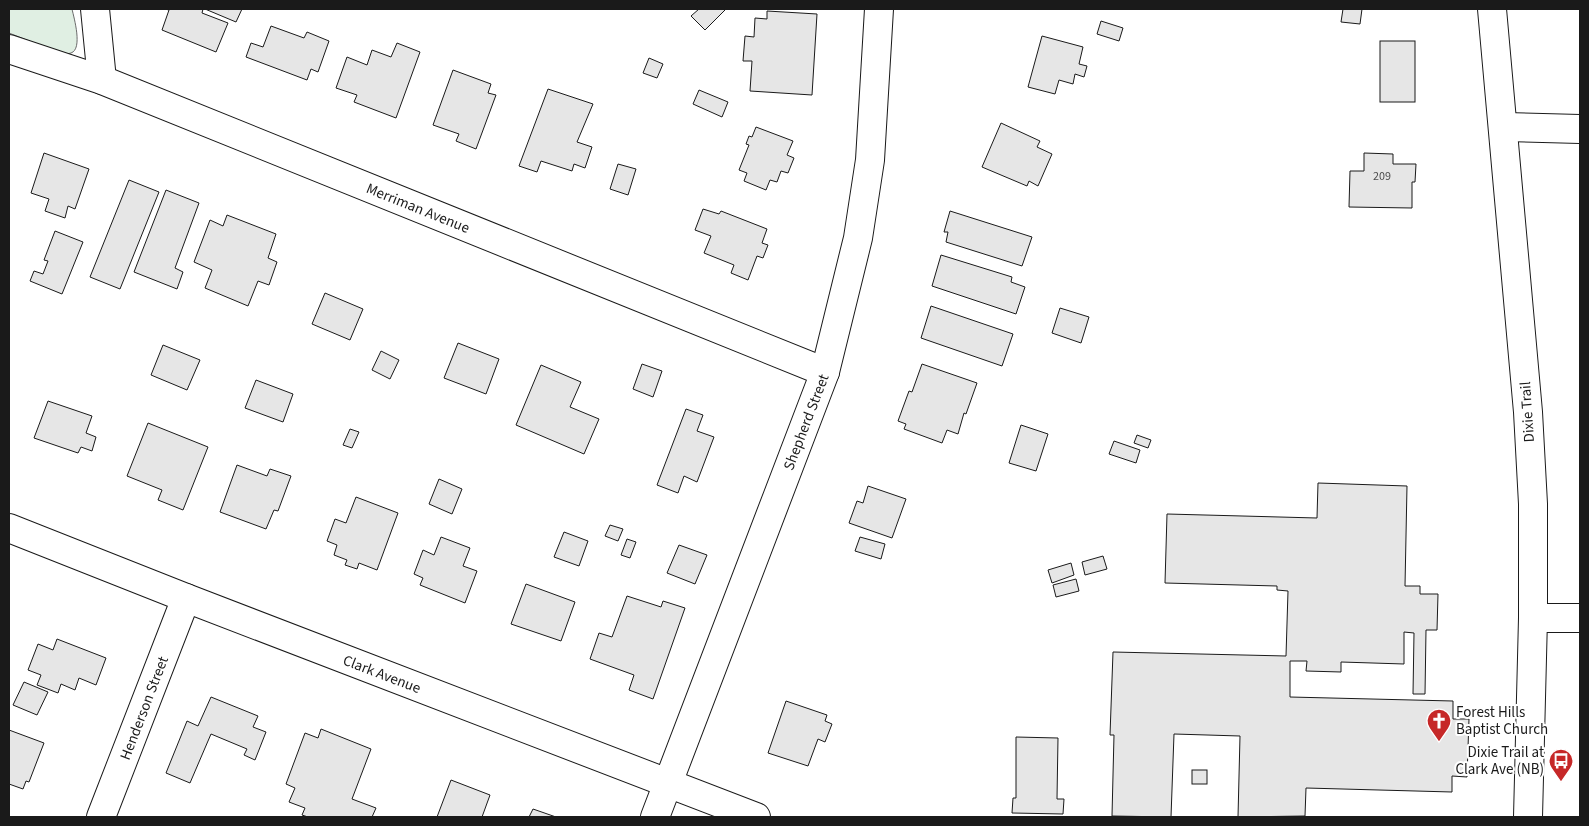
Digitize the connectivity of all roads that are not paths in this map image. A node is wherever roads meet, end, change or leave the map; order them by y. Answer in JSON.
{"nodes":[{"id":1,"x":95,"y":9,"type":"edge"},
{"id":2,"x":879,"y":9,"type":"edge"},
{"id":3,"x":1492,"y":9,"type":"edge"},
{"id":4,"x":9,"y":49,"type":"edge"},
{"id":5,"x":102,"y":80,"type":"junction"},
{"id":6,"x":1504,"y":127,"type":"junction"},
{"id":7,"x":1580,"y":129,"type":"edge"},
{"id":8,"x":826,"y":372,"type":"junction"},
{"id":9,"x":9,"y":528,"type":"edge"},
{"id":10,"x":186,"y":598,"type":"junction"},
{"id":11,"x":1533,"y":618,"type":"junction"},
{"id":12,"x":1580,"y":618,"type":"edge"},
{"id":13,"x":668,"y":784,"type":"junction"},
{"id":14,"x":101,"y":817,"type":"edge"},
{"id":15,"x":655,"y":817,"type":"edge"},
{"id":16,"x":756,"y":817,"type":"edge"},
{"id":17,"x":1528,"y":817,"type":"edge"}],
"edges":[{"from":1,"to":5,"type":"street"},
{"from":2,"to":8,"type":"street","name":"Shepherd Street"},
{"from":3,"to":6,"type":"street","name":"Dixie Trail"},
{"from":4,"to":5,"type":"street","name":"Merriman Avenue"},
{"from":5,"to":8,"type":"street","name":"Merriman Avenue"},
{"from":6,"to":7,"type":"street"},
{"from":6,"to":11,"type":"street","name":"Dixie Trail"},
{"from":8,"to":13,"type":"street","name":"Shepherd Street"},
{"from":9,"to":10,"type":"street","name":"Clark Avenue"},
{"from":10,"to":13,"type":"street","name":"Clark Avenue"},
{"from":10,"to":14,"type":"street","name":"Henderson Street"},
{"from":11,"to":12,"type":"street"},
{"from":11,"to":17,"type":"street","name":"Dixie Trail"},
{"from":13,"to":15,"type":"street","name":"Shepherd Street"},
{"from":13,"to":16,"type":"street","name":"Clark Avenue"}]}
